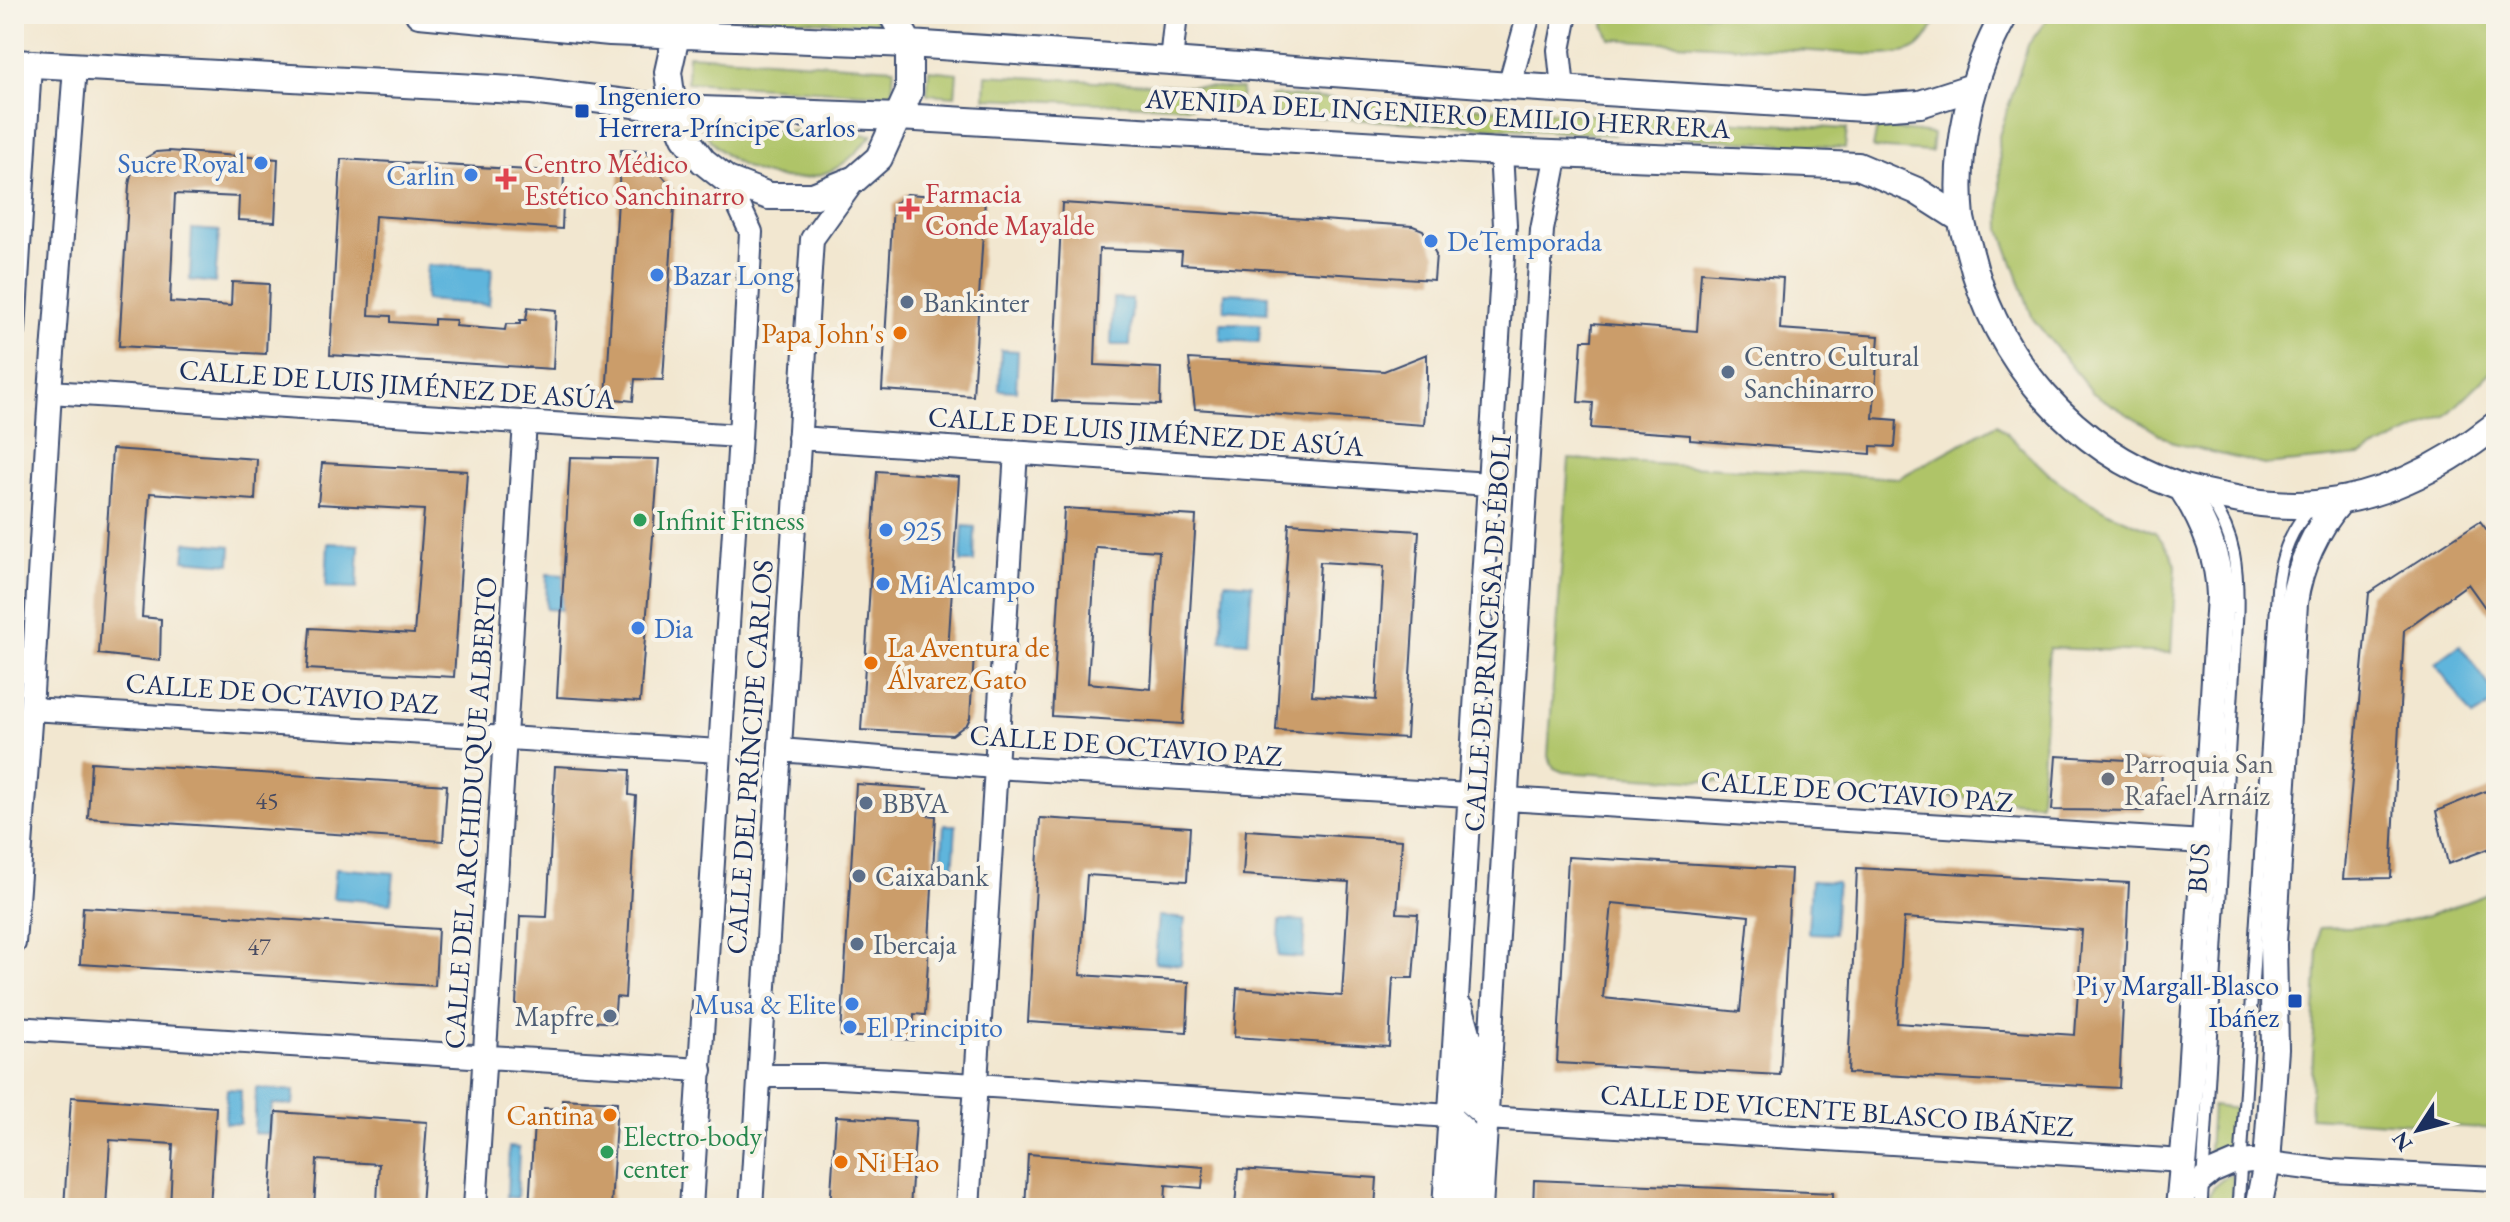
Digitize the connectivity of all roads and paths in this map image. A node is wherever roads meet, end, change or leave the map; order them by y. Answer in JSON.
{"nodes":[{"id":1,"x":419,"y":14,"type":"edge"},
{"id":2,"x":892,"y":14,"type":"edge"},
{"id":3,"x":1176,"y":14,"type":"edge"},
{"id":4,"x":1529,"y":14,"type":"edge"},
{"id":5,"x":1566,"y":14,"type":"edge"},
{"id":6,"x":2005,"y":14,"type":"edge"},
{"id":7,"x":682,"y":25,"type":"edge"},
{"id":8,"x":909,"y":44,"type":"junction"},
{"id":9,"x":1171,"y":61,"type":"junction"},
{"id":10,"x":22,"y":64,"type":"edge"},
{"id":11,"x":75,"y":67,"type":"junction"},
{"id":12,"x":1509,"y":86,"type":"junction"},
{"id":13,"x":1973,"y":87,"type":"junction"},
{"id":14,"x":1563,"y":89,"type":"junction"},
{"id":15,"x":673,"y":109,"type":"junction"},
{"id":16,"x":899,"y":117,"type":"junction"},
{"id":17,"x":1501,"y":152,"type":"junction"},
{"id":18,"x":1557,"y":153,"type":"junction"},
{"id":19,"x":855,"y":179,"type":"junction"},
{"id":20,"x":727,"y":180,"type":"junction"},
{"id":21,"x":1961,"y":219,"type":"junction"},
{"id":22,"x":14,"y":331,"type":"edge"},
{"id":23,"x":50,"y":392,"type":"junction"},
{"id":24,"x":525,"y":422,"type":"junction"},
{"id":25,"x":2496,"y":425,"type":"edge"},
{"id":26,"x":740,"y":436,"type":"junction"},
{"id":27,"x":799,"y":438,"type":"junction"},
{"id":28,"x":1016,"y":452,"type":"junction"},
{"id":29,"x":1489,"y":484,"type":"junction"},
{"id":30,"x":2193,"y":490,"type":"junction"},
{"id":31,"x":2328,"y":502,"type":"junction"},
{"id":32,"x":31,"y":709,"type":"junction"},
{"id":33,"x":504,"y":737,"type":"junction"},
{"id":34,"x":780,"y":750,"type":"junction"},
{"id":35,"x":720,"y":751,"type":"junction"},
{"id":36,"x":995,"y":767,"type":"junction"},
{"id":37,"x":1469,"y":795,"type":"junction"},
{"id":38,"x":1507,"y":799,"type":"junction"},
{"id":39,"x":2204,"y":842,"type":"junction"},
{"id":40,"x":14,"y":943,"type":"edge"},
{"id":41,"x":1458,"y":992,"type":"junction"},
{"id":42,"x":14,"y":1028,"type":"edge"},
{"id":43,"x":484,"y":1056,"type":"junction"},
{"id":44,"x":701,"y":1070,"type":"junction"},
{"id":45,"x":760,"y":1076,"type":"junction"},
{"id":46,"x":976,"y":1085,"type":"junction"},
{"id":47,"x":1450,"y":1116,"type":"junction"},
{"id":48,"x":1487,"y":1118,"type":"junction"},
{"id":49,"x":2241,"y":1162,"type":"junction"},
{"id":50,"x":2267,"y":1163,"type":"junction"},
{"id":51,"x":2193,"y":1170,"type":"junction"},
{"id":52,"x":2496,"y":1179,"type":"edge"},
{"id":53,"x":2187,"y":1205,"type":"edge"},
{"id":54,"x":475,"y":1208,"type":"edge"},
{"id":55,"x":691,"y":1208,"type":"edge"},
{"id":56,"x":751,"y":1208,"type":"edge"},
{"id":57,"x":968,"y":1208,"type":"edge"},
{"id":58,"x":1444,"y":1208,"type":"edge"},
{"id":59,"x":1464,"y":1208,"type":"edge"},
{"id":60,"x":1481,"y":1208,"type":"edge"},
{"id":61,"x":2238,"y":1208,"type":"edge"},
{"id":62,"x":2258,"y":1208,"type":"edge"}],
"edges":[{"from":1,"to":7,"type":"street","name":"AVENIDA DEL INGENIERO EMILIO HERRERA"},
{"from":2,"to":8,"type":"street"},
{"from":3,"to":9,"type":"street"},
{"from":4,"to":12,"type":"street"},
{"from":5,"to":14,"type":"street"},
{"from":6,"to":13,"type":"street"},
{"from":7,"to":8,"type":"street","name":"AVENIDA DEL INGENIERO EMILIO HERRERA"},
{"from":7,"to":15,"type":"street"},
{"from":8,"to":9,"type":"street","name":"AVENIDA DEL INGENIERO EMILIO HERRERA"},
{"from":8,"to":16,"type":"street"},
{"from":9,"to":12,"type":"street","name":"AVENIDA DEL INGENIERO EMILIO HERRERA"},
{"from":10,"to":11,"type":"street","name":"AVENIDA DEL INGENIERO EMILIO HERRERA"},
{"from":10,"to":22,"type":"street"},
{"from":11,"to":15,"type":"street","name":"AVENIDA DEL INGENIERO EMILIO HERRERA"},
{"from":11,"to":23,"type":"street"},
{"from":12,"to":14,"type":"street","name":"AVENIDA DEL INGENIERO EMILIO HERRERA"},
{"from":13,"to":14,"type":"street","name":"AVENIDA DEL INGENIERO EMILIO HERRERA"},
{"from":13,"to":21,"type":"street"},
{"from":15,"to":16,"type":"street","name":"AVENIDA DEL INGENIERO EMILIO HERRERA"},
{"from":15,"to":20,"type":"street"},
{"from":16,"to":17,"type":"street","name":"AVENIDA DEL INGENIERO EMILIO HERRERA"},
{"from":16,"to":19,"type":"street"},
{"from":17,"to":18,"type":"street","name":"AVENIDA DEL INGENIERO EMILIO HERRERA"},
{"from":17,"to":29,"type":"street","name":"CALLE DE PRINCESA DE ÉBOLI"},
{"from":18,"to":21,"type":"street","name":"AVENIDA DEL INGENIERO EMILIO HERRERA"},
{"from":18,"to":38,"type":"street","name":"CALLE DE PRINCESA DE ÉBOLI"},
{"from":19,"to":20,"type":"street"},
{"from":19,"to":27,"type":"street","name":"CALLE DEL PRÍNCIPE CARLOS"},
{"from":20,"to":26,"type":"street","name":"CALLE DEL PRÍNCIPE CARLOS"},
{"from":21,"to":30,"type":"street"},
{"from":23,"to":24,"type":"street","name":"CALLE DE LUIS JIMÉNEZ DE ASÚA"},
{"from":23,"to":32,"type":"street"},
{"from":24,"to":26,"type":"street","name":"CALLE DE LUIS JIMÉNEZ DE ASÚA"},
{"from":24,"to":33,"type":"street","name":"CALLE DEL ARCHIDUQUE ALBERTO"},
{"from":25,"to":31,"type":"street"},
{"from":26,"to":35,"type":"street","name":"CALLE DEL PRÍNCIPE CARLOS"},
{"from":27,"to":28,"type":"street","name":"CALLE DE LUIS JIMÉNEZ DE ASÚA"},
{"from":27,"to":34,"type":"street","name":"CALLE DEL PRÍNCIPE CARLOS"},
{"from":28,"to":29,"type":"street","name":"CALLE DE LUIS JIMÉNEZ DE ASÚA"},
{"from":28,"to":36,"type":"street"},
{"from":29,"to":37,"type":"street","name":"CALLE DE PRINCESA DE ÉBOLI"},
{"from":30,"to":31,"type":"street"},
{"from":30,"to":39,"type":"street"},
{"from":30,"to":51,"type":"lane","name":"BUS"},
{"from":31,"to":49,"type":"lane"},
{"from":31,"to":50,"type":"street"},
{"from":32,"to":33,"type":"street","name":"CALLE DE OCTAVIO PAZ"},
{"from":32,"to":40,"type":"street"},
{"from":33,"to":35,"type":"street","name":"CALLE DE OCTAVIO PAZ"},
{"from":33,"to":43,"type":"street","name":"CALLE DEL ARCHIDUQUE ALBERTO"},
{"from":34,"to":36,"type":"street","name":"CALLE DE OCTAVIO PAZ"},
{"from":34,"to":45,"type":"street","name":"CALLE DEL PRÍNCIPE CARLOS"},
{"from":35,"to":44,"type":"street","name":"CALLE DEL PRÍNCIPE CARLOS"},
{"from":36,"to":37,"type":"street","name":"CALLE DE OCTAVIO PAZ"},
{"from":36,"to":46,"type":"street"},
{"from":37,"to":41,"type":"street","name":"CALLE DE PRINCESA DE ÉBOLI"},
{"from":38,"to":39,"type":"street","name":"CALLE DE OCTAVIO PAZ"},
{"from":38,"to":48,"type":"street","name":"CALLE DE PRINCESA DE ÉBOLI"},
{"from":39,"to":51,"type":"street"},
{"from":41,"to":47,"type":"street","name":"CALLE DE PRINCESA DE ÉBOLI"},
{"from":41,"to":48,"type":"street","name":"CALLE DE PRINCESA DE ÉBOLI"},
{"from":42,"to":43,"type":"street"},
{"from":43,"to":44,"type":"street"},
{"from":43,"to":54,"type":"street","name":"CALLE DEL ARCHIDUQUE ALBERTO"},
{"from":44,"to":55,"type":"street","name":"CALLE DEL PRÍNCIPE CARLOS"},
{"from":45,"to":46,"type":"street"},
{"from":45,"to":56,"type":"street","name":"CALLE DEL PRÍNCIPE CARLOS"},
{"from":46,"to":47,"type":"street"},
{"from":46,"to":57,"type":"street"},
{"from":47,"to":58,"type":"street","name":"CALLE DE PRINCESA DE ÉBOLI"},
{"from":47,"to":59,"type":"street"},
{"from":48,"to":51,"type":"street","name":"CALLE DE VICENTE BLASCO IBÁÑEZ"},
{"from":48,"to":60,"type":"street","name":"CALLE DE PRINCESA DE ÉBOLI"},
{"from":49,"to":50,"type":"street"},
{"from":49,"to":51,"type":"street"},
{"from":49,"to":61,"type":"lane"},
{"from":50,"to":52,"type":"street"},
{"from":50,"to":62,"type":"street"},
{"from":51,"to":53,"type":"street"}]}
